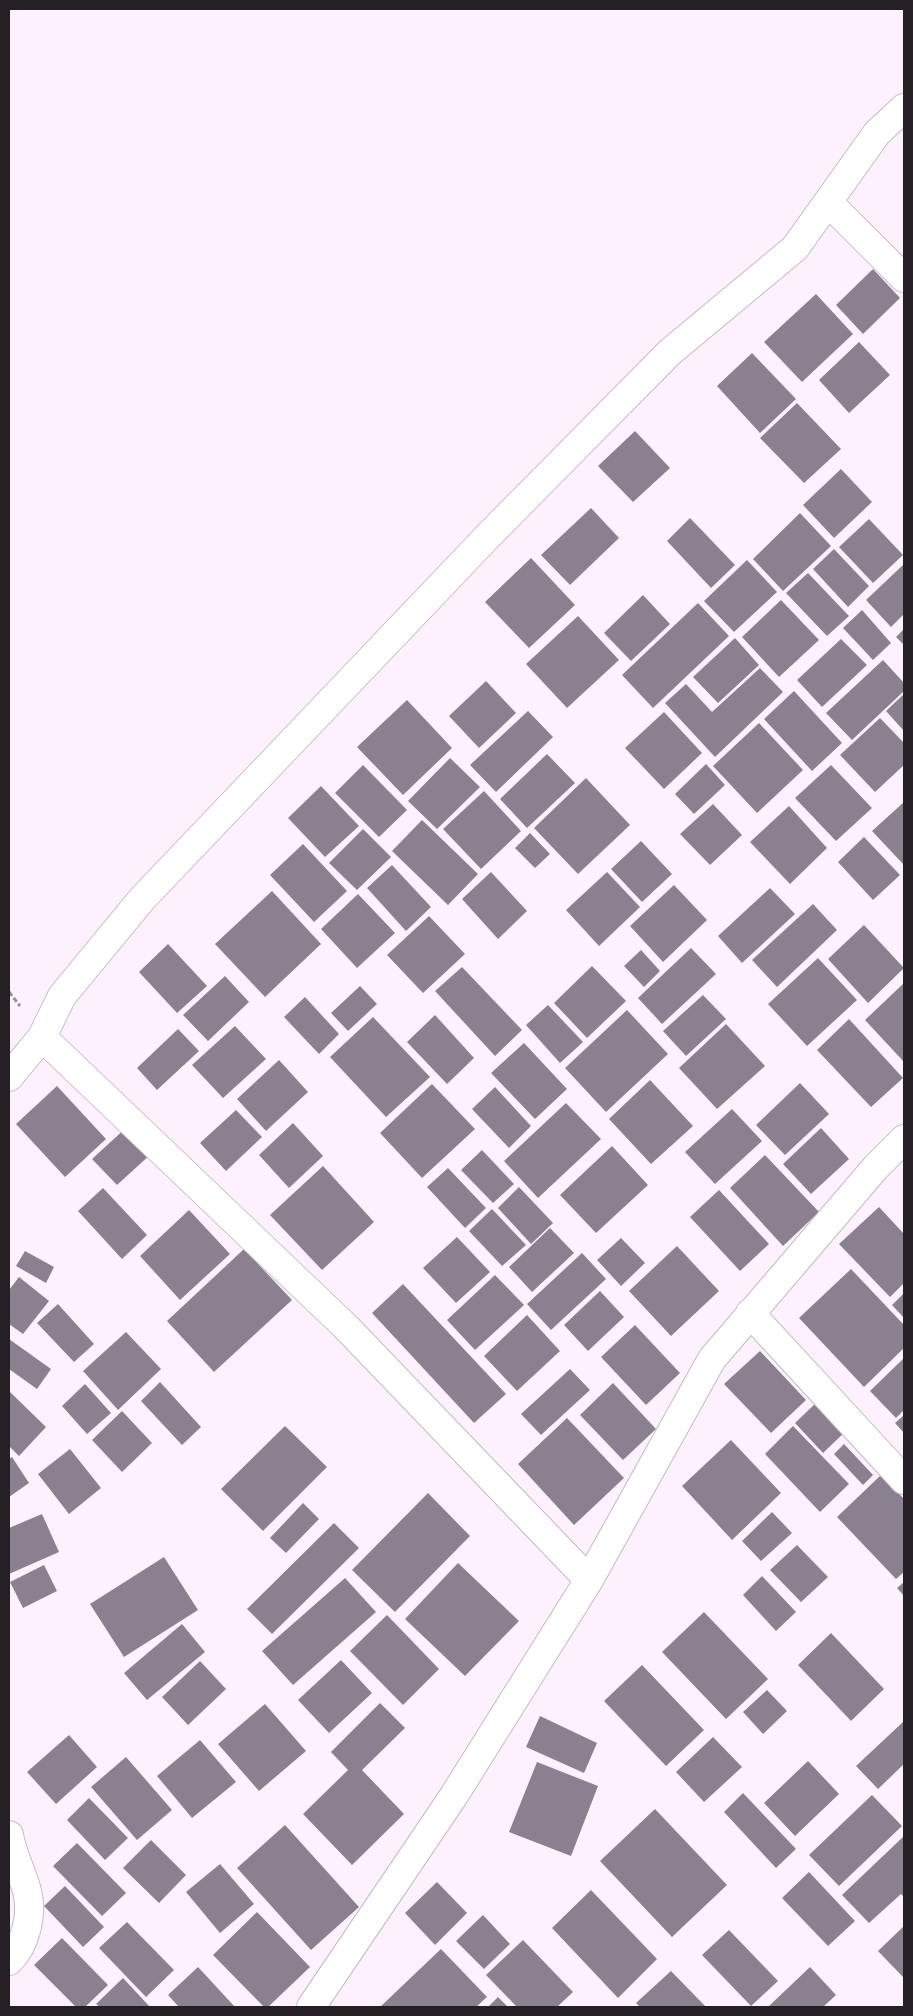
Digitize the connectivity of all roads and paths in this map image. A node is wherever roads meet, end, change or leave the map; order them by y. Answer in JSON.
{"nodes":[{"id":1,"x":904,"y":108,"type":"edge"},
{"id":2,"x":828,"y":202,"type":"junction"},
{"id":3,"x":904,"y":278,"type":"edge"},
{"id":4,"x":42,"y":1037,"type":"junction"},
{"id":5,"x":9,"y":1076,"type":"edge"},
{"id":6,"x":904,"y":1139,"type":"edge"},
{"id":7,"x":750,"y":1312,"type":"junction"},
{"id":8,"x":904,"y":1480,"type":"edge"},
{"id":9,"x":589,"y":1580,"type":"junction"},
{"id":10,"x":9,"y":1835,"type":"edge"},
{"id":11,"x":9,"y":1961,"type":"edge"},
{"id":12,"x":311,"y":2007,"type":"edge"}],
"edges":[{"from":1,"to":2,"type":"street"},
{"from":2,"to":3,"type":"street"},
{"from":2,"to":4,"type":"street"},
{"from":4,"to":5,"type":"street"},
{"from":4,"to":9,"type":"street"},
{"from":6,"to":7,"type":"street"},
{"from":7,"to":8,"type":"street"},
{"from":7,"to":9,"type":"street"},
{"from":9,"to":12,"type":"street"},
{"from":10,"to":11,"type":"street"}]}
